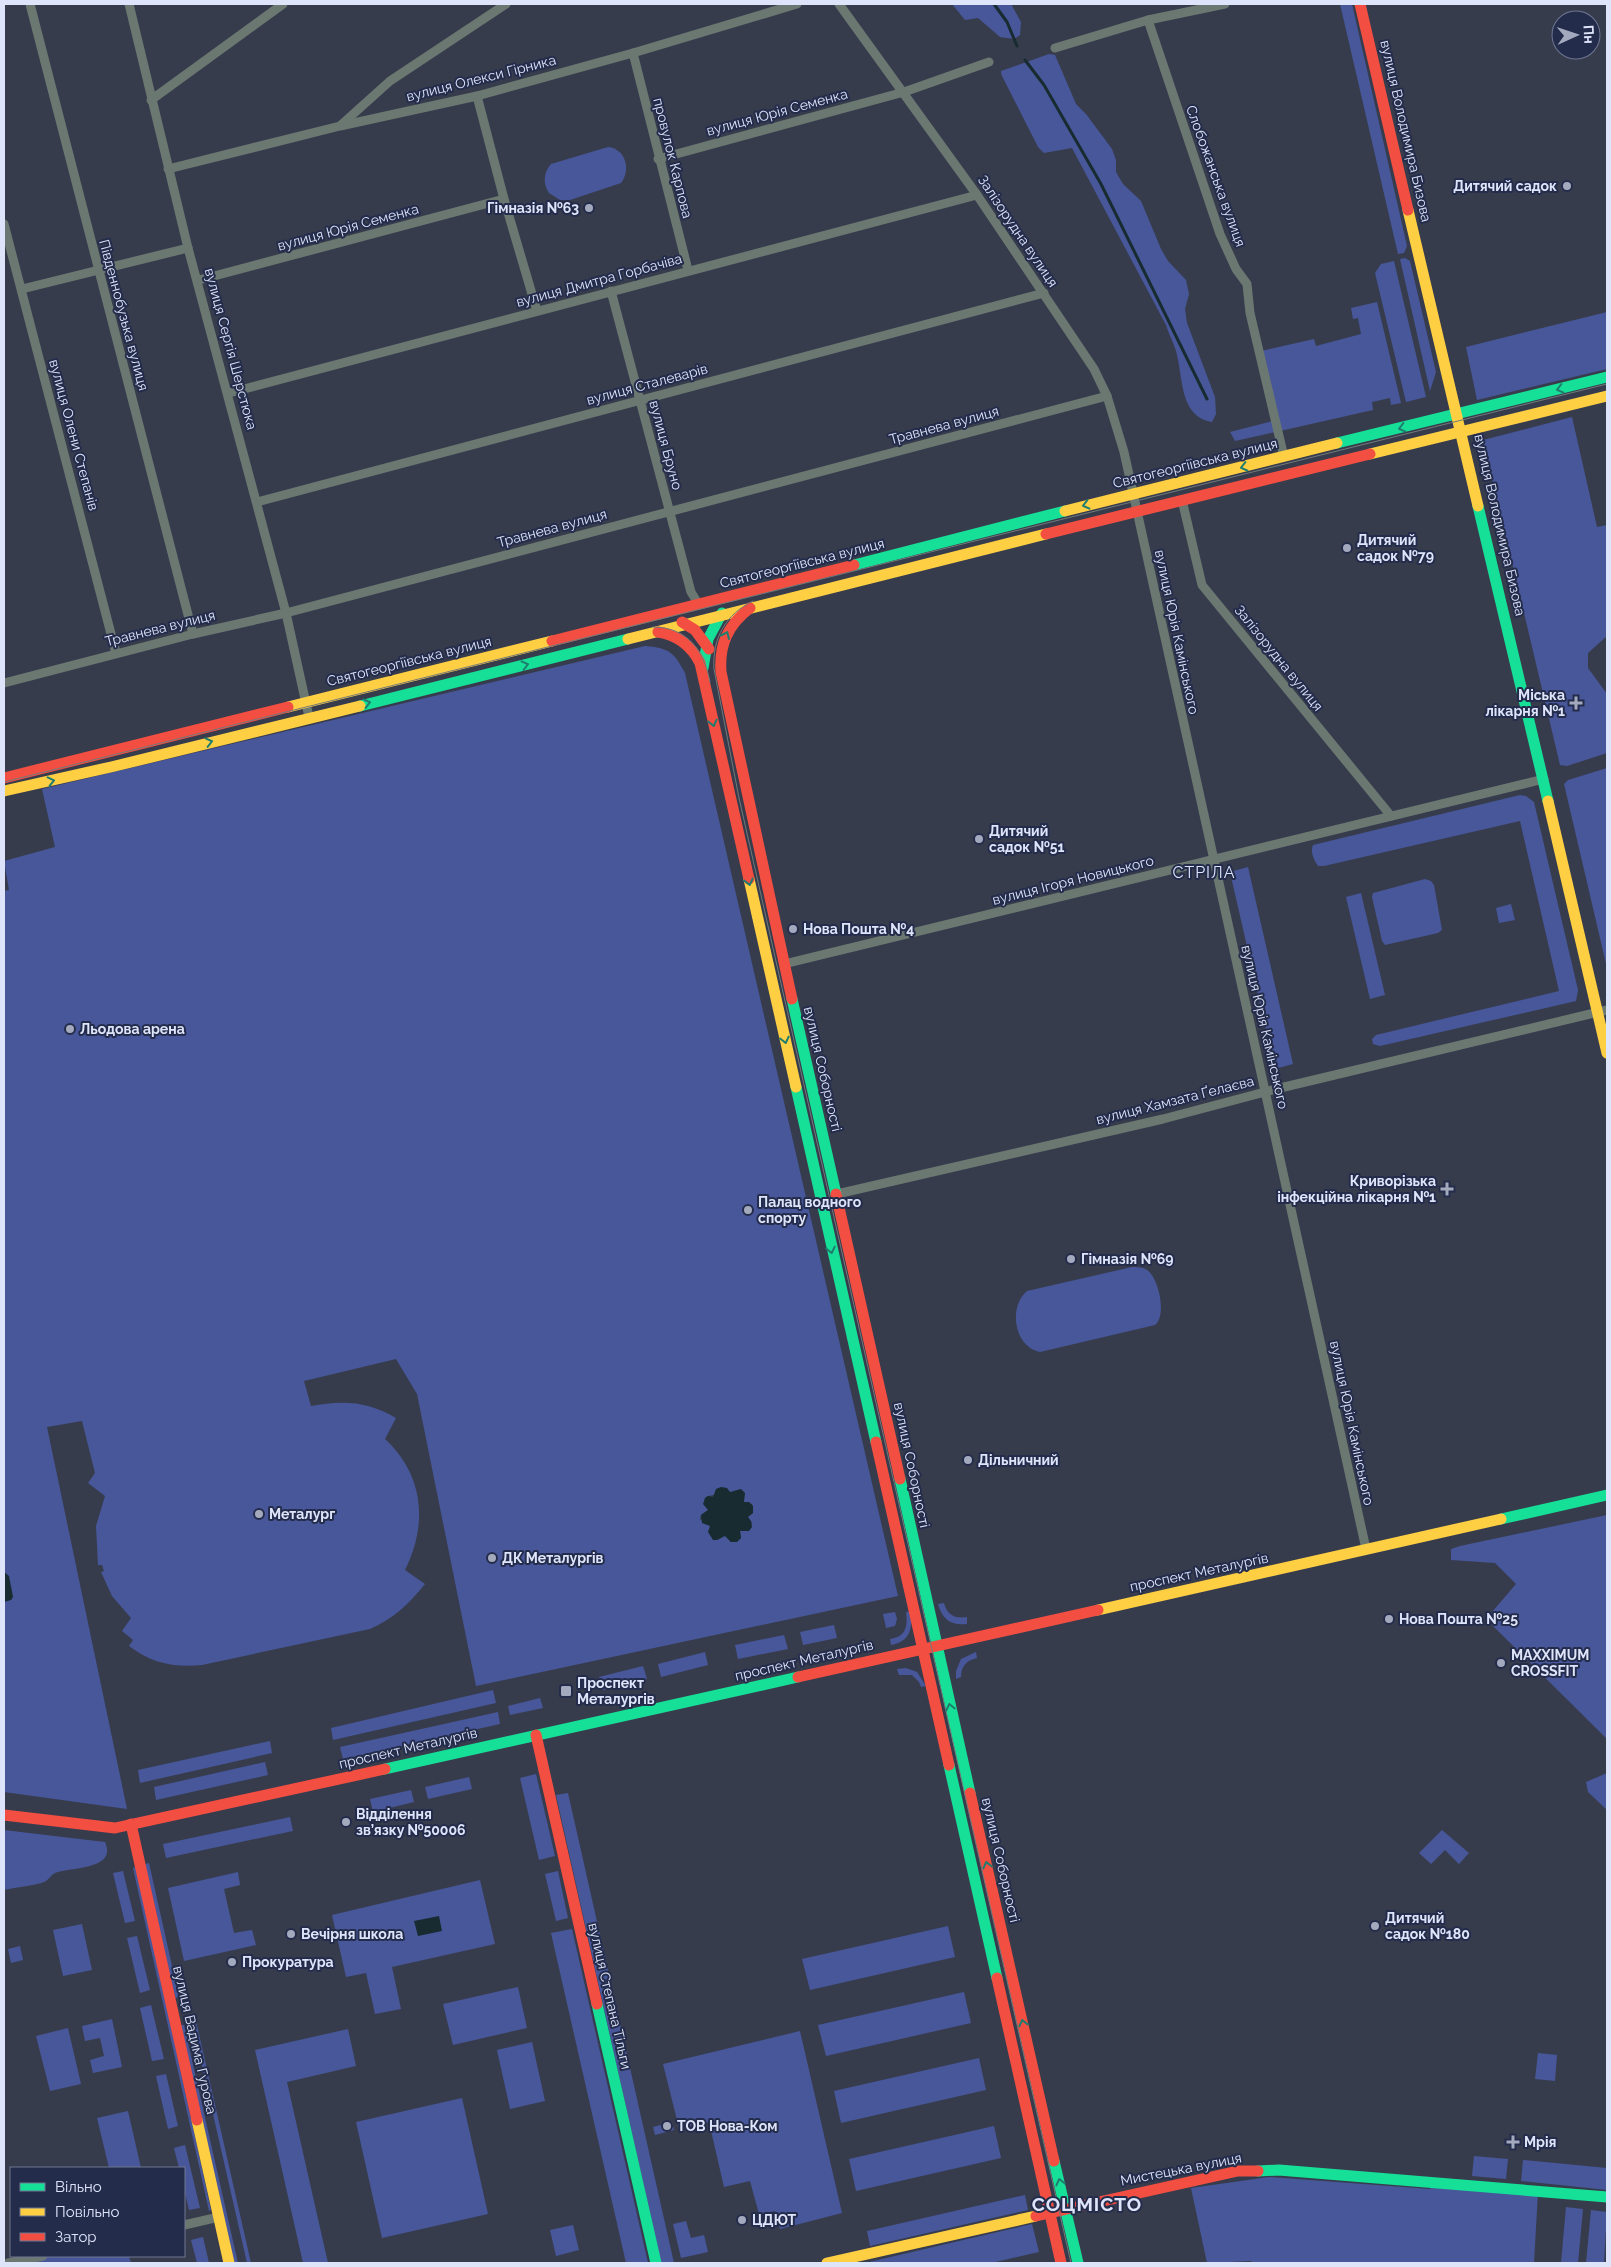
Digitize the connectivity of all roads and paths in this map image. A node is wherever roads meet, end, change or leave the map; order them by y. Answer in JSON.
{"nodes":[{"id":1,"x":30,"y":4,"type":"edge"},
{"id":2,"x":129,"y":4,"type":"edge"},
{"id":3,"x":283,"y":4,"type":"edge"},
{"id":4,"x":506,"y":4,"type":"edge"},
{"id":5,"x":797,"y":4,"type":"edge"},
{"id":6,"x":839,"y":4,"type":"edge"},
{"id":7,"x":1225,"y":4,"type":"edge"},
{"id":8,"x":1360,"y":4,"type":"edge"},
{"id":9,"x":1148,"y":20,"type":"junction"},
{"id":10,"x":1055,"y":48,"type":"dead end"},
{"id":11,"x":632,"y":53,"type":"junction"},
{"id":12,"x":989,"y":62,"type":"dead end"},
{"id":13,"x":904,"y":92,"type":"junction"},
{"id":14,"x":477,"y":96,"type":"junction"},
{"id":15,"x":152,"y":100,"type":"junction"},
{"id":16,"x":340,"y":126,"type":"junction"},
{"id":17,"x":658,"y":159,"type":"junction"},
{"id":18,"x":168,"y":169,"type":"junction"},
{"id":19,"x":977,"y":195,"type":"junction"},
{"id":20,"x":504,"y":199,"type":"junction"},
{"id":21,"x":4,"y":224,"type":"edge"},
{"id":22,"x":188,"y":248,"type":"junction"},
{"id":23,"x":688,"y":270,"type":"junction"},
{"id":24,"x":98,"y":271,"type":"junction"},
{"id":25,"x":199,"y":280,"type":"junction"},
{"id":26,"x":22,"y":289,"type":"junction"},
{"id":27,"x":611,"y":292,"type":"junction"},
{"id":28,"x":1044,"y":293,"type":"junction"},
{"id":29,"x":537,"y":311,"type":"junction"},
{"id":30,"x":1607,"y":377,"type":"edge"},
{"id":31,"x":228,"y":393,"type":"junction"},
{"id":32,"x":1107,"y":396,"type":"junction"},
{"id":33,"x":1607,"y":396,"type":"edge"},
{"id":34,"x":640,"y":400,"type":"junction"},
{"id":35,"x":1458,"y":414,"type":"junction"},
{"id":36,"x":1462,"y":432,"type":"junction"},
{"id":37,"x":1284,"y":457,"type":"junction"},
{"id":38,"x":1133,"y":493,"type":"junction"},
{"id":39,"x":1182,"y":500,"type":"junction"},
{"id":40,"x":257,"y":502,"type":"junction"},
{"id":41,"x":669,"y":511,"type":"junction"},
{"id":42,"x":1137,"y":511,"type":"junction"},
{"id":43,"x":747,"y":592,"type":"junction"},
{"id":44,"x":699,"y":604,"type":"junction"},
{"id":45,"x":750,"y":608,"type":"junction"},
{"id":46,"x":286,"y":613,"type":"junction"},
{"id":47,"x":654,"y":616,"type":"junction"},
{"id":48,"x":719,"y":616,"type":"junction"},
{"id":49,"x":687,"y":625,"type":"junction"},
{"id":50,"x":658,"y":632,"type":"junction"},
{"id":51,"x":193,"y":634,"type":"junction"},
{"id":52,"x":706,"y":644,"type":"junction"},
{"id":53,"x":116,"y":654,"type":"junction"},
{"id":54,"x":721,"y":672,"type":"junction"},
{"id":55,"x":703,"y":676,"type":"junction"},
{"id":56,"x":4,"y":683,"type":"edge"},
{"id":57,"x":305,"y":702,"type":"junction"},
{"id":58,"x":309,"y":717,"type":"junction"},
{"id":59,"x":4,"y":778,"type":"edge"},
{"id":60,"x":1544,"y":779,"type":"junction"},
{"id":61,"x":4,"y":791,"type":"edge"},
{"id":62,"x":1391,"y":816,"type":"junction"},
{"id":63,"x":1213,"y":860,"type":"junction"},
{"id":64,"x":784,"y":964,"type":"junction"},
{"id":65,"x":1603,"y":1011,"type":"edge"},
{"id":66,"x":1607,"y":1053,"type":"edge"},
{"id":67,"x":1265,"y":1091,"type":"junction"},
{"id":68,"x":837,"y":1194,"type":"junction"},
{"id":69,"x":1607,"y":1495,"type":"edge"},
{"id":70,"x":1366,"y":1549,"type":"junction"},
{"id":71,"x":936,"y":1646,"type":"junction"},
{"id":72,"x":922,"y":1650,"type":"junction"},
{"id":73,"x":536,"y":1735,"type":"junction"},
{"id":74,"x":4,"y":1815,"type":"edge"},
{"id":75,"x":131,"y":1824,"type":"junction"},
{"id":76,"x":1607,"y":2197,"type":"edge"},
{"id":77,"x":1066,"y":2208,"type":"junction"},
{"id":78,"x":1050,"y":2212,"type":"junction"},
{"id":79,"x":219,"y":2217,"type":"junction"},
{"id":80,"x":185,"y":2225,"type":"edge"},
{"id":81,"x":37,"y":2257,"type":"edge"},
{"id":82,"x":8,"y":2263,"type":"edge"},
{"id":83,"x":229,"y":2263,"type":"edge"},
{"id":84,"x":656,"y":2263,"type":"edge"},
{"id":85,"x":827,"y":2263,"type":"edge"},
{"id":86,"x":1061,"y":2263,"type":"edge"},
{"id":87,"x":1078,"y":2263,"type":"edge"}],
"edges":[{"from":1,"to":24,"type":"street","name":"Південнобузька вулиця"},
{"from":2,"to":15,"type":"street","name":"вулиця Сергія Шерстюка"},
{"from":3,"to":15,"type":"street"},
{"from":4,"to":16,"type":"street"},
{"from":5,"to":11,"type":"street","name":"вулиця Олекси Гірника"},
{"from":6,"to":13,"type":"street","name":"Залізорудна вулиця"},
{"from":7,"to":9,"type":"street"},
{"from":8,"to":35,"type":"main road","name":"вулиця Володимира Бизова"},
{"from":9,"to":10,"type":"street"},
{"from":9,"to":37,"type":"street","name":"Слобожанська вулиця"},
{"from":11,"to":14,"type":"street","name":"вулиця Олекси Гірника"},
{"from":11,"to":17,"type":"street","name":"провулок Карпова"},
{"from":12,"to":13,"type":"street","name":"вулиця Юрія Семенка"},
{"from":13,"to":17,"type":"street","name":"вулиця Юрія Семенка"},
{"from":13,"to":19,"type":"street","name":"Залізорудна вулиця"},
{"from":14,"to":16,"type":"street","name":"вулиця Олекси Гірника"},
{"from":14,"to":20,"type":"street"},
{"from":15,"to":18,"type":"street","name":"вулиця Сергія Шерстюка"},
{"from":16,"to":18,"type":"street","name":"вулиця Олекси Гірника"},
{"from":17,"to":23,"type":"street","name":"провулок Карпова"},
{"from":18,"to":22,"type":"street","name":"вулиця Сергія Шерстюка"},
{"from":19,"to":23,"type":"street","name":"вулиця Дмитра Горбачіва"},
{"from":19,"to":28,"type":"street","name":"Залізорудна вулиця"},
{"from":20,"to":25,"type":"street","name":"вулиця Юрія Семенка"},
{"from":20,"to":29,"type":"street"},
{"from":21,"to":26,"type":"street","name":"вулиця Олени Степанів"},
{"from":22,"to":24,"type":"street"},
{"from":22,"to":25,"type":"street","name":"вулиця Сергія Шерстюка"},
{"from":23,"to":27,"type":"street","name":"вулиця Дмитра Горбачіва"},
{"from":24,"to":26,"type":"street"},
{"from":24,"to":51,"type":"street","name":"Південнобузька вулиця"},
{"from":25,"to":31,"type":"street","name":"вулиця Сергія Шерстюка"},
{"from":26,"to":53,"type":"street","name":"вулиця Олени Степанів"},
{"from":27,"to":29,"type":"street","name":"вулиця Дмитра Горбачіва"},
{"from":27,"to":34,"type":"street","name":"вулиця Бруно"},
{"from":28,"to":32,"type":"street","name":"Залізорудна вулиця"},
{"from":28,"to":34,"type":"street","name":"вулиця Сталеварів"},
{"from":29,"to":31,"type":"street","name":"вулиця Дмитра Горбачіва"},
{"from":30,"to":35,"type":"main road","name":"Святогеоргіївська вулиця","one_way":true},
{"from":31,"to":40,"type":"street","name":"вулиця Сергія Шерстюка"},
{"from":32,"to":38,"type":"street","name":"Залізорудна вулиця"},
{"from":32,"to":41,"type":"street","name":"Травнева вулиця"},
{"from":33,"to":36,"type":"main road"},
{"from":34,"to":40,"type":"street","name":"вулиця Сталеварів"},
{"from":34,"to":41,"type":"street","name":"вулиця Бруно"},
{"from":35,"to":36,"type":"main road","name":"вулиця Володимира Бизова"},
{"from":35,"to":37,"type":"main road","name":"Святогеоргіївська вулиця","one_way":true},
{"from":36,"to":39,"type":"main road"},
{"from":36,"to":60,"type":"main road","name":"вулиця Володимира Бизова"},
{"from":37,"to":38,"type":"main road","name":"Святогеоргіївська вулиця","one_way":true},
{"from":38,"to":42,"type":"street","name":"вулиця Юрія Камінського"},
{"from":38,"to":43,"type":"main road","name":"Святогеоргіївська вулиця","one_way":true},
{"from":39,"to":42,"type":"main road"},
{"from":39,"to":62,"type":"street","name":"Залізорудна вулиця"},
{"from":40,"to":46,"type":"street","name":"вулиця Сергія Шерстюка"},
{"from":41,"to":44,"type":"street","name":"вулиця Бруно"},
{"from":41,"to":46,"type":"street","name":"Травнева вулиця"},
{"from":42,"to":45,"type":"main road"},
{"from":42,"to":63,"type":"street","name":"вулиця Юрія Камінського"},
{"from":43,"to":44,"type":"main road","name":"Святогеоргіївська вулиця"},
{"from":43,"to":48,"type":"main road"},
{"from":44,"to":47,"type":"main road","name":"Святогеоргіївська вулиця"},
{"from":45,"to":48,"type":"main road"},
{"from":54,"to":45,"type":"main road","one_way":true},
{"from":46,"to":51,"type":"street","name":"Травнева вулиця"},
{"from":46,"to":57,"type":"street","name":"вулиця Сергія Шерстюка"},
{"from":47,"to":49,"type":"main road"},
{"from":47,"to":57,"type":"main road","name":"Святогеоргіївська вулиця"},
{"from":48,"to":49,"type":"main road"},
{"from":48,"to":52,"type":"main road"},
{"from":49,"to":50,"type":"main road"},
{"from":49,"to":52,"type":"main road"},
{"from":50,"to":55,"type":"main road"},
{"from":58,"to":50,"type":"main road","one_way":true},
{"from":51,"to":53,"type":"street","name":"Травнева вулиця"},
{"from":52,"to":54,"type":"main road"},
{"from":52,"to":55,"type":"main road"},
{"from":53,"to":56,"type":"street","name":"Травнева вулиця"},
{"from":54,"to":64,"type":"main road","name":"вулиця Соборності"},
{"from":55,"to":72,"type":"main road","one_way":true},
{"from":57,"to":58,"type":"street","name":"вулиця Сергія Шерстюка"},
{"from":57,"to":59,"type":"main road","name":"Святогеоргіївська вулиця"},
{"from":61,"to":58,"type":"main road","one_way":true},
{"from":60,"to":62,"type":"street","name":"вулиця Ігоря Новицького"},
{"from":60,"to":65,"type":"main road","name":"вулиця Володимира Бизова"},
{"from":62,"to":63,"type":"street","name":"вулиця Ігоря Новицького"},
{"from":63,"to":64,"type":"street","name":"вулиця Ігоря Новицького"},
{"from":63,"to":67,"type":"street","name":"вулиця Юрія Камінського"},
{"from":64,"to":68,"type":"main road","name":"вулиця Соборності"},
{"from":65,"to":66,"type":"main road","name":"вулиця Володимира Бизова"},
{"from":65,"to":67,"type":"street","name":"вулиця Хамзата Ґелаєва"},
{"from":67,"to":68,"type":"street","name":"вулиця Хамзата Ґелаєва"},
{"from":67,"to":70,"type":"street","name":"вулиця Юрія Камінського"},
{"from":68,"to":71,"type":"main road","name":"вулиця Соборності"},
{"from":69,"to":70,"type":"main road","name":"проспект Металургів"},
{"from":70,"to":71,"type":"main road","name":"проспект Металургів"},
{"from":71,"to":72,"type":"main road","name":"проспект Металургів"},
{"from":77,"to":71,"type":"main road","name":"вулиця Соборності","one_way":true},
{"from":72,"to":73,"type":"main road","name":"проспект Металургів"},
{"from":72,"to":78,"type":"main road"},
{"from":73,"to":75,"type":"main road","name":"проспект Металургів"},
{"from":73,"to":84,"type":"main road","name":"вулиця Степана Тільги"},
{"from":74,"to":75,"type":"main road","name":"проспект Металургів"},
{"from":75,"to":79,"type":"main road","name":"вулиця Вадима Гурова"},
{"from":76,"to":77,"type":"main road","name":"Мистецька вулиця"},
{"from":77,"to":78,"type":"main road","name":"Мистецька вулиця"},
{"from":77,"to":87,"type":"main road","name":"вулиця Соборності"},
{"from":78,"to":85,"type":"main road","name":"Мистецька вулиця"},
{"from":78,"to":86,"type":"main road"},
{"from":79,"to":80,"type":"street"},
{"from":79,"to":83,"type":"main road","name":"вулиця Вадима Гурова"},
{"from":81,"to":82,"type":"street"}]}
